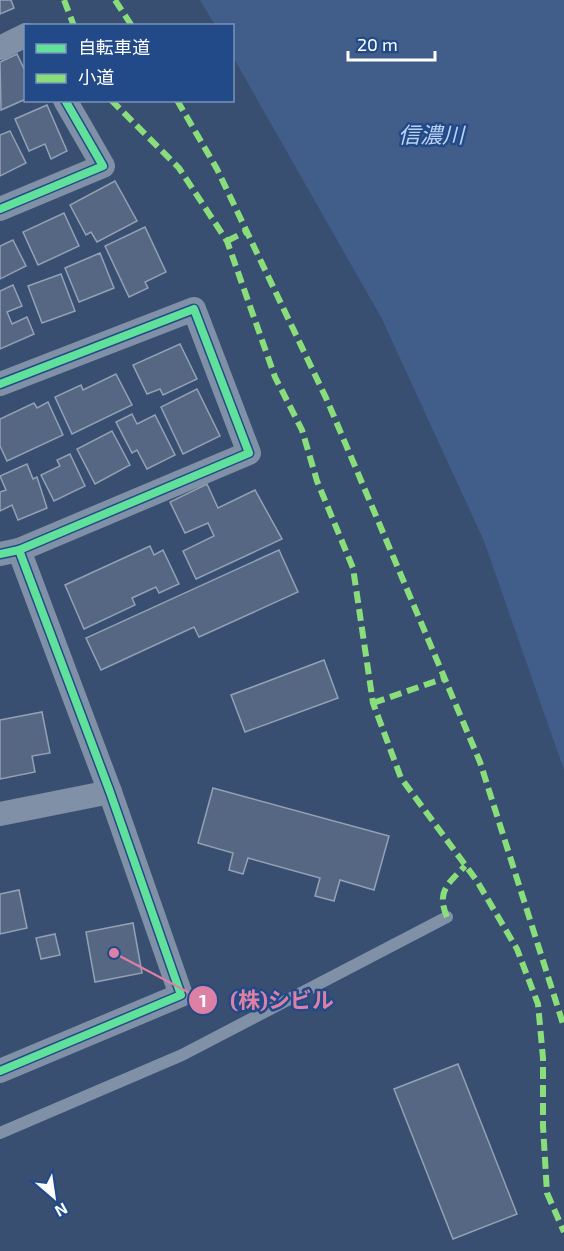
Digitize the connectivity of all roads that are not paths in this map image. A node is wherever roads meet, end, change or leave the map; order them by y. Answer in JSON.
{"nodes":[{"id":1,"x":24,"y":36,"type":"edge"},
{"id":2,"x":0,"y":48,"type":"edge"},
{"id":3,"x":66,"y":102,"type":"edge"},
{"id":4,"x":0,"y":209,"type":"edge"},
{"id":5,"x":0,"y":384,"type":"edge"},
{"id":6,"x":9,"y":552,"type":"edge"},
{"id":7,"x":110,"y":792,"type":"junction"},
{"id":8,"x":0,"y":814,"type":"edge"},
{"id":9,"x":447,"y":917,"type":"dead end"},
{"id":10,"x":0,"y":1071,"type":"edge"},
{"id":11,"x":0,"y":1133,"type":"edge"}],
"edges":[{"from":1,"to":2,"type":"street"},
{"from":3,"to":4,"type":"street"},
{"from":5,"to":6,"type":"street"},
{"from":6,"to":7,"type":"street"},
{"from":7,"to":8,"type":"street"},
{"from":7,"to":10,"type":"street"},
{"from":9,"to":11,"type":"lane"}]}
